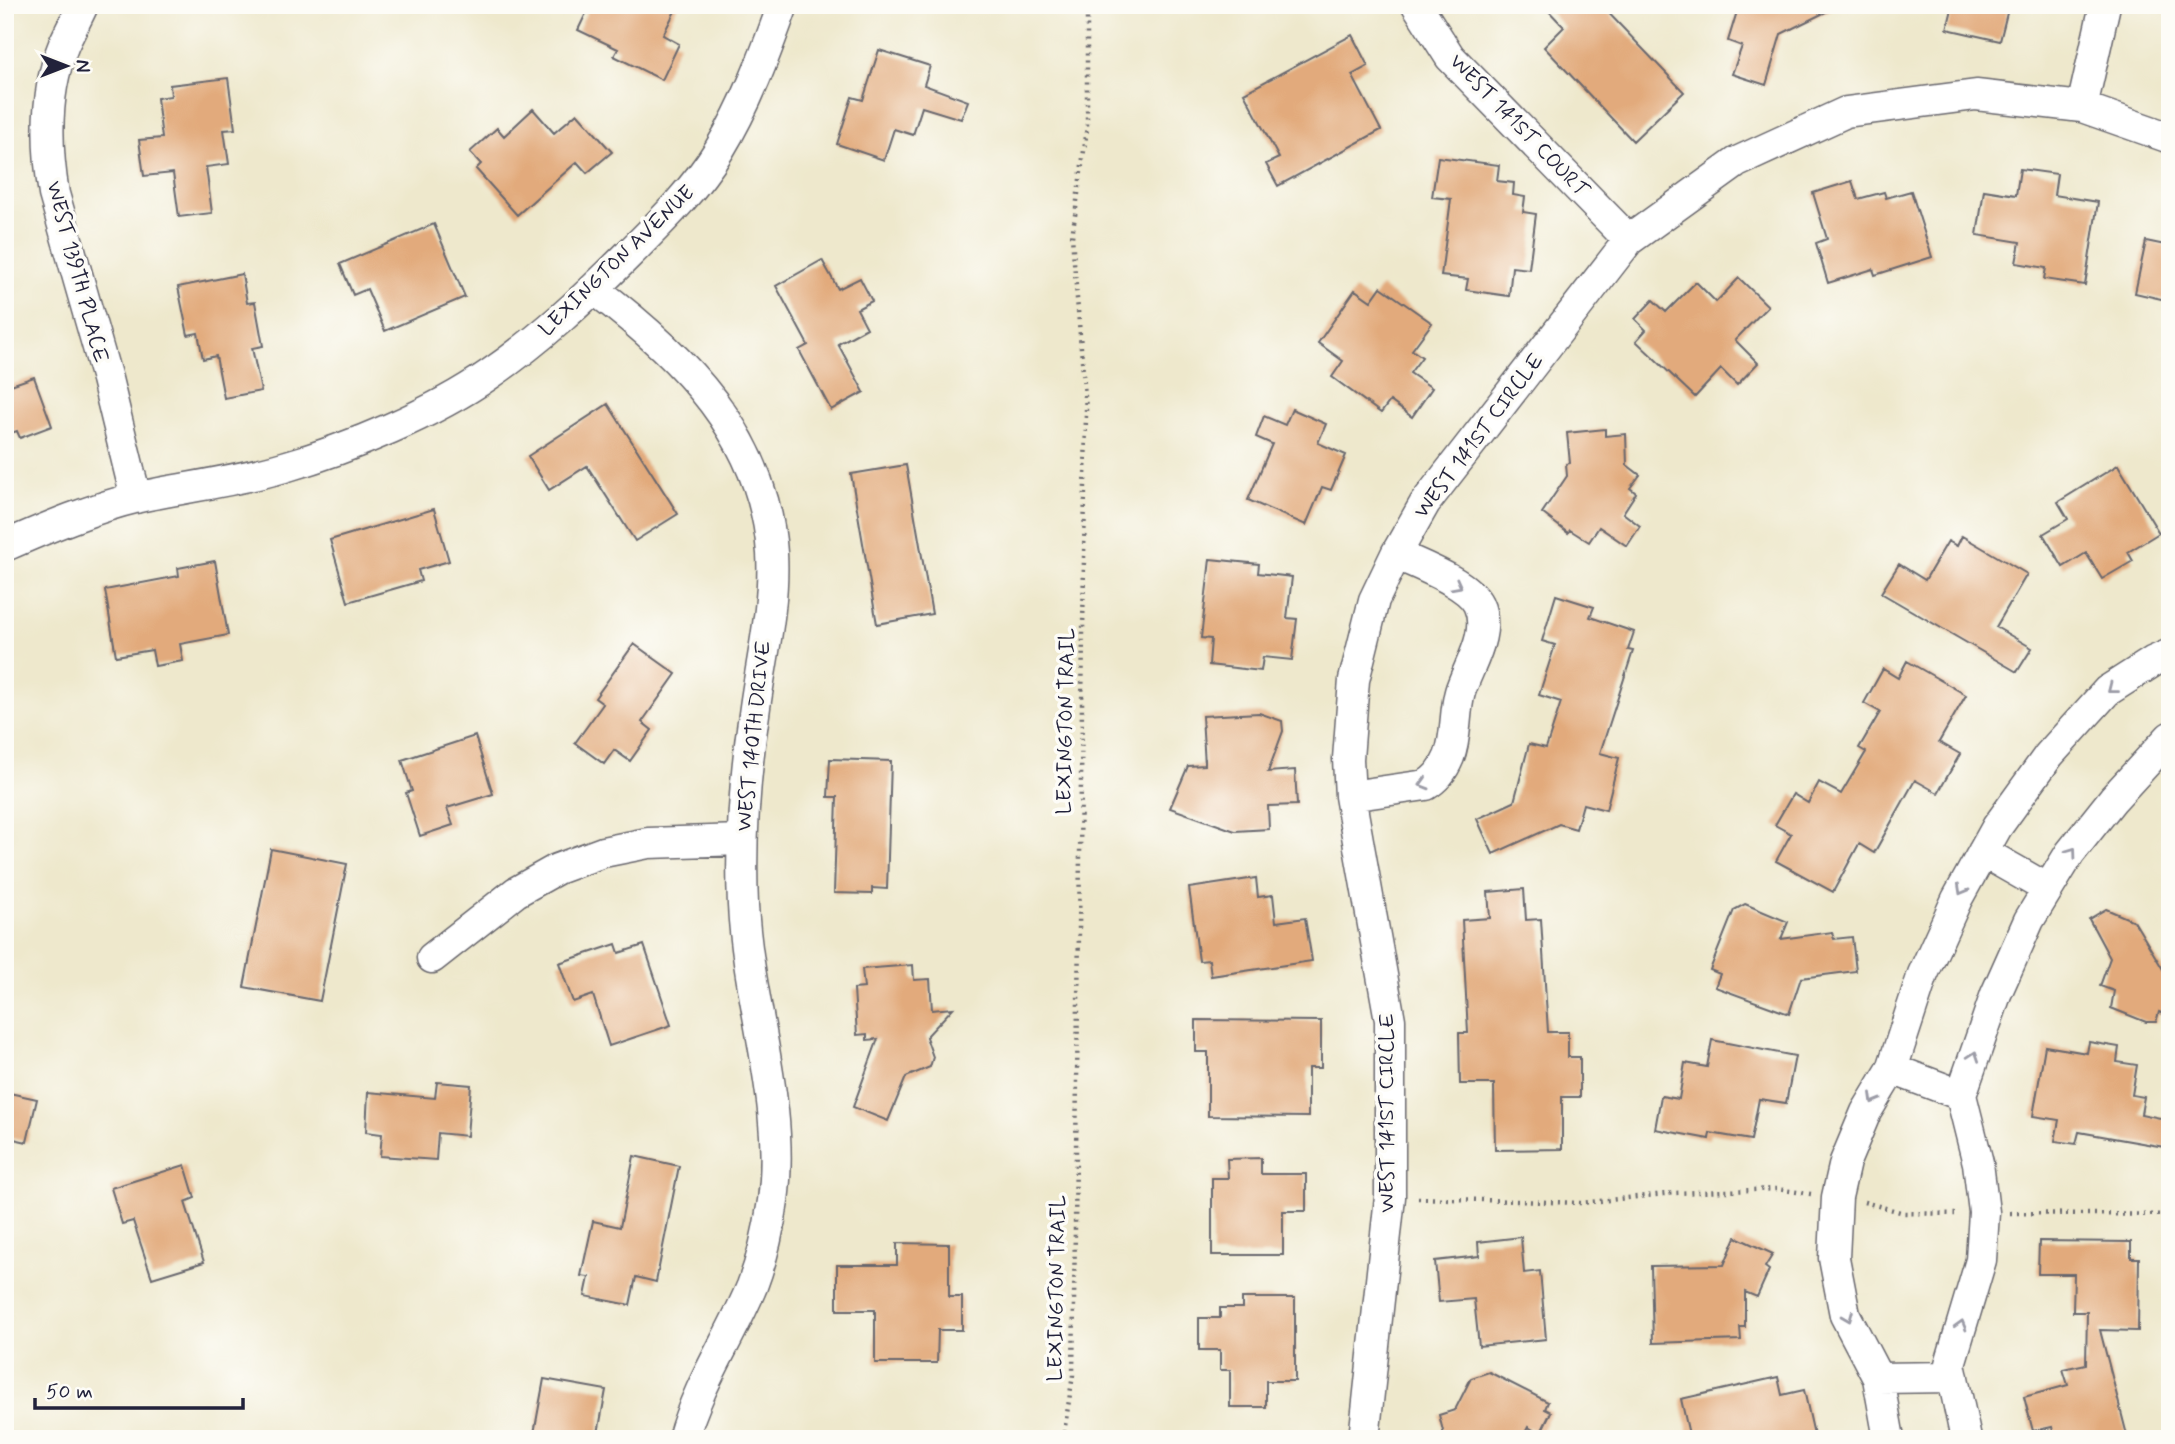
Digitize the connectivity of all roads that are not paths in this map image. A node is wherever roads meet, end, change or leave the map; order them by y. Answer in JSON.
{"nodes":[{"id":1,"x":83,"y":5,"type":"edge"},
{"id":2,"x":783,"y":5,"type":"edge"},
{"id":3,"x":1416,"y":5,"type":"edge"},
{"id":4,"x":2105,"y":5,"type":"edge"},
{"id":5,"x":2082,"y":107,"type":"junction"},
{"id":6,"x":2170,"y":138,"type":"edge"},
{"id":7,"x":1629,"y":240,"type":"junction"},
{"id":8,"x":594,"y":289,"type":"junction"},
{"id":9,"x":136,"y":498,"type":"junction"},
{"id":10,"x":5,"y":546,"type":"edge"},
{"id":11,"x":1396,"y":554,"type":"junction"},
{"id":12,"x":2170,"y":654,"type":"edge"},
{"id":13,"x":2170,"y":737,"type":"edge"},
{"id":14,"x":1350,"y":796,"type":"junction"},
{"id":15,"x":742,"y":840,"type":"junction"},
{"id":16,"x":1983,"y":852,"type":"junction"},
{"id":17,"x":2048,"y":889,"type":"junction"},
{"id":18,"x":432,"y":958,"type":"dead end"},
{"id":19,"x":1892,"y":1069,"type":"junction"},
{"id":20,"x":1961,"y":1095,"type":"junction"},
{"id":21,"x":1953,"y":1377,"type":"junction"},
{"id":22,"x":1878,"y":1378,"type":"junction"},
{"id":23,"x":683,"y":1439,"type":"edge"},
{"id":24,"x":1364,"y":1439,"type":"edge"},
{"id":25,"x":1889,"y":1439,"type":"edge"},
{"id":26,"x":1966,"y":1439,"type":"edge"}],
"edges":[{"from":1,"to":9,"type":"street","name":"WEST 139TH PLACE"},
{"from":2,"to":8,"type":"street","name":"LEXINGTON AVENUE"},
{"from":3,"to":7,"type":"street","name":"WEST 141ST COURT"},
{"from":4,"to":5,"type":"street"},
{"from":5,"to":6,"type":"street","name":"WEST 141ST CIRCLE"},
{"from":5,"to":7,"type":"street","name":"WEST 141ST CIRCLE"},
{"from":7,"to":11,"type":"street","name":"WEST 141ST CIRCLE"},
{"from":8,"to":9,"type":"street","name":"LEXINGTON AVENUE"},
{"from":8,"to":15,"type":"street","name":"WEST 140TH DRIVE"},
{"from":9,"to":10,"type":"street","name":"LEXINGTON AVENUE"},
{"from":11,"to":14,"type":"street","name":"WEST 141ST CIRCLE"},
{"from":11,"to":14,"type":"street","one_way":true},
{"from":12,"to":16,"type":"street","one_way":true},
{"from":17,"to":13,"type":"street","one_way":true},
{"from":14,"to":24,"type":"street","name":"WEST 141ST CIRCLE"},
{"from":15,"to":18,"type":"street"},
{"from":15,"to":23,"type":"street","name":"WEST 140TH DRIVE"},
{"from":16,"to":17,"type":"street"},
{"from":16,"to":19,"type":"street","one_way":true},
{"from":20,"to":17,"type":"street","one_way":true},
{"from":19,"to":20,"type":"street"},
{"from":19,"to":22,"type":"street","one_way":true},
{"from":21,"to":20,"type":"street","one_way":true},
{"from":21,"to":22,"type":"street"},
{"from":21,"to":26,"type":"street"},
{"from":22,"to":25,"type":"street"}]}
